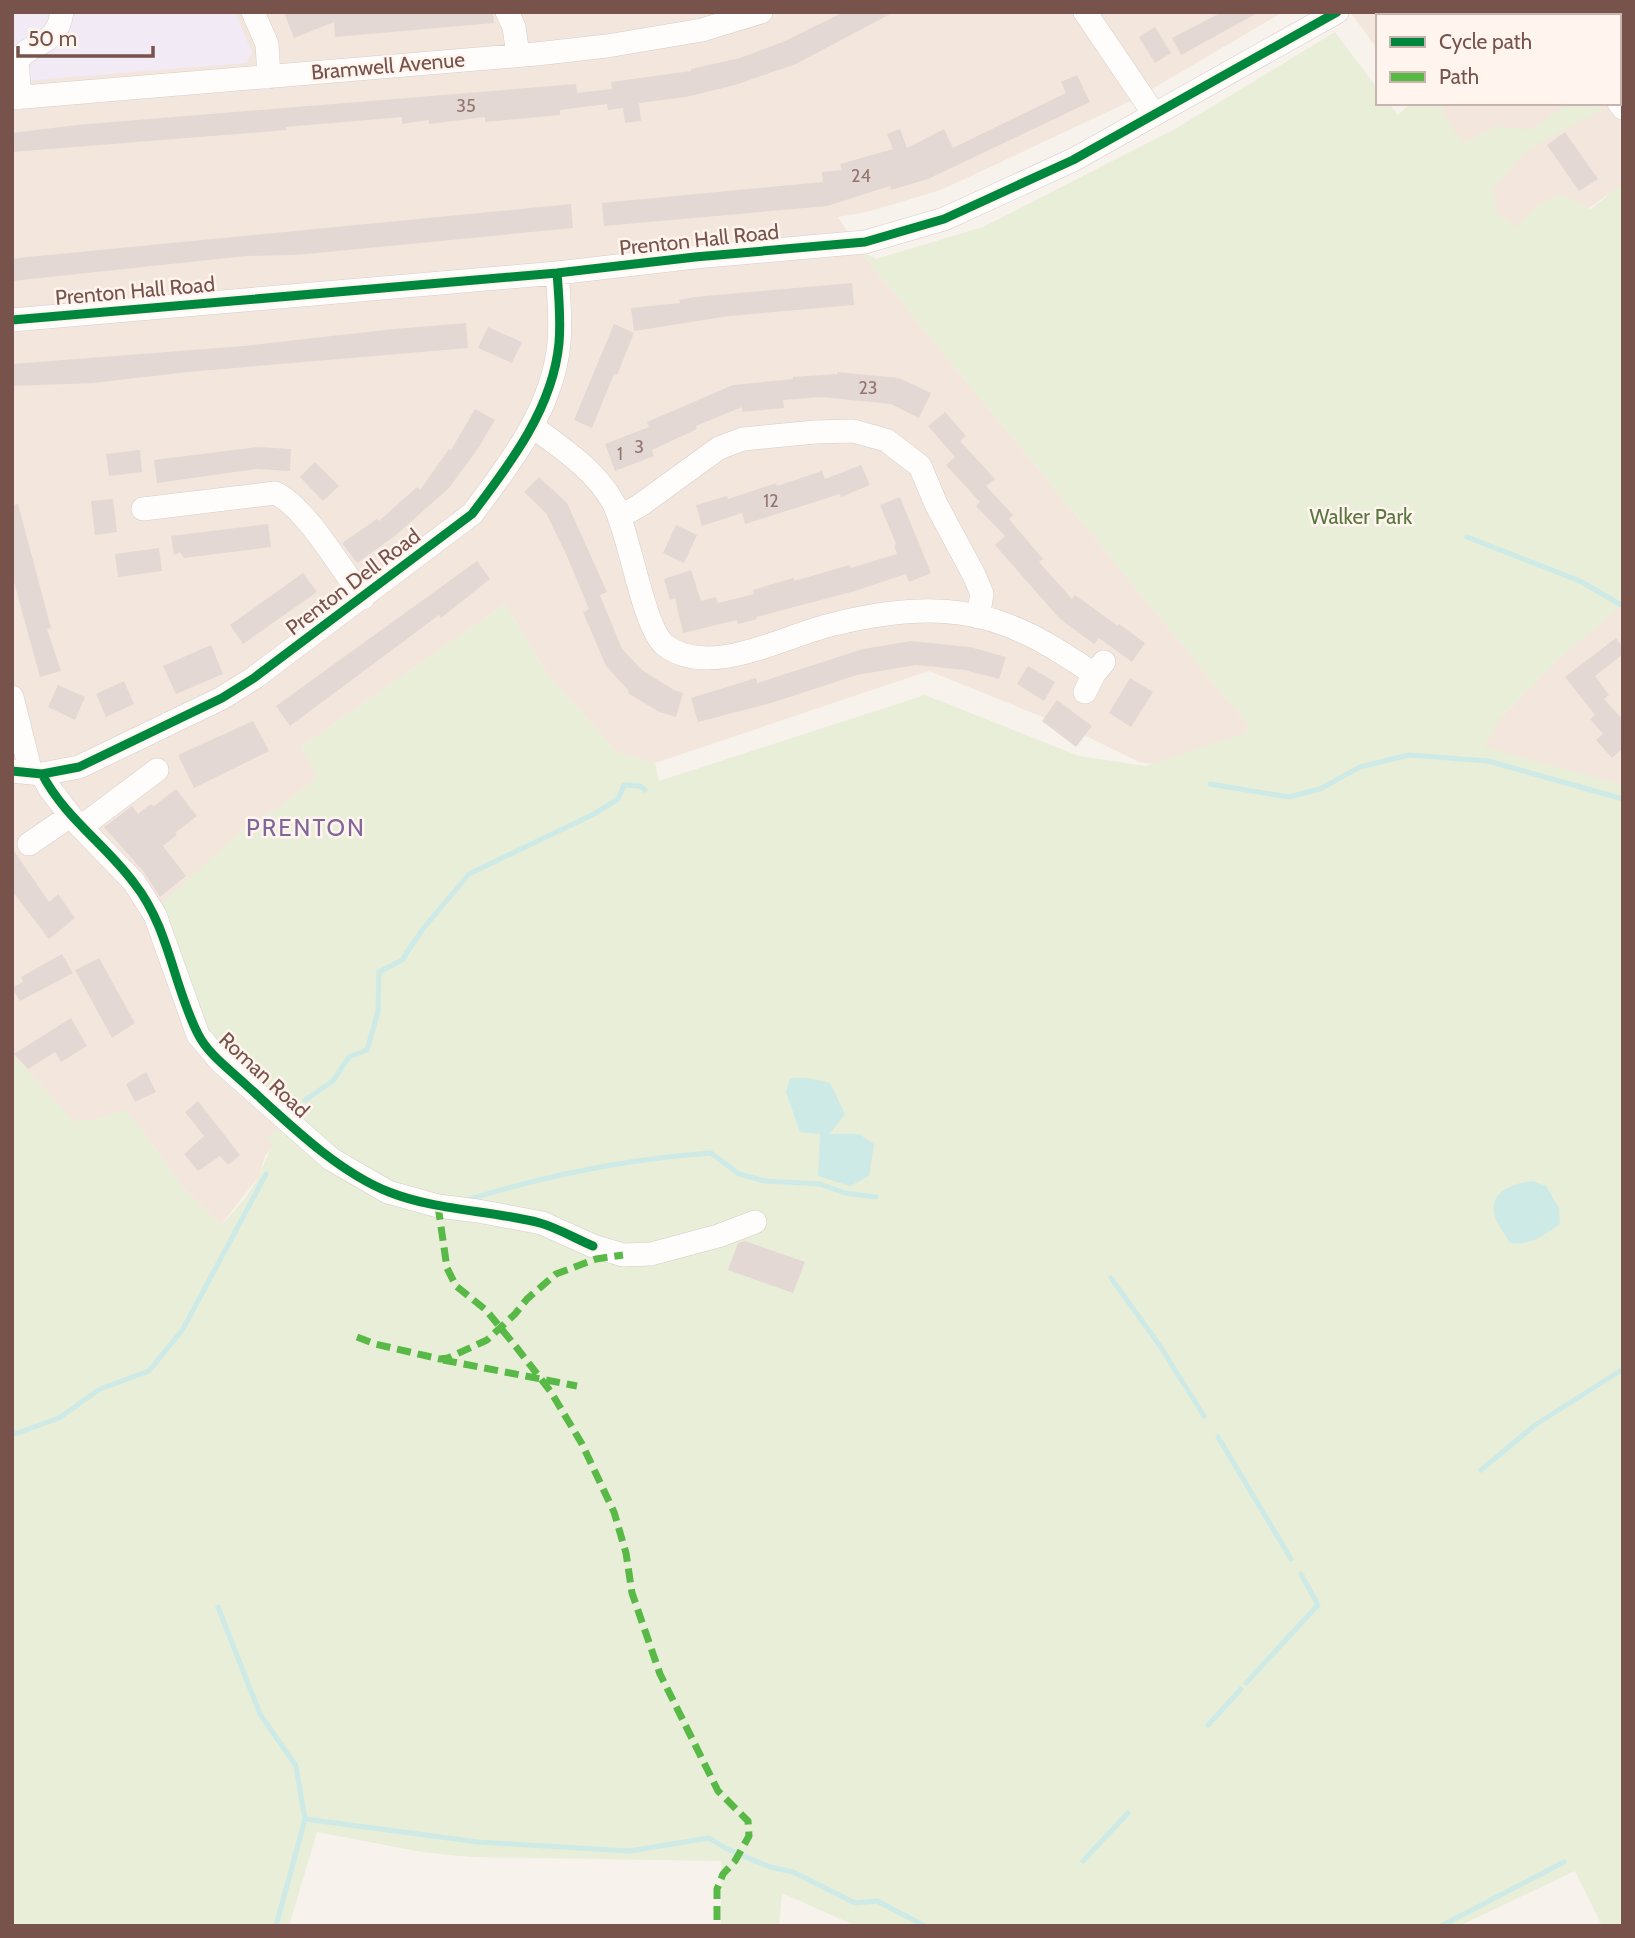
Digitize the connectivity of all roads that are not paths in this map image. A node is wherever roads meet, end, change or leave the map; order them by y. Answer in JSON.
{"nodes":[{"id":1,"x":62,"y":12,"type":"edge"},
{"id":2,"x":253,"y":12,"type":"edge"},
{"id":3,"x":507,"y":12,"type":"edge"},
{"id":4,"x":761,"y":12,"type":"edge"},
{"id":5,"x":1085,"y":12,"type":"edge"},
{"id":6,"x":1337,"y":12,"type":"edge"},
{"id":7,"x":519,"y":55,"type":"junction"},
{"id":8,"x":269,"y":77,"type":"junction"},
{"id":9,"x":16,"y":98,"type":"edge"},
{"id":10,"x":1154,"y":114,"type":"junction"},
{"id":11,"x":557,"y":273,"type":"junction"},
{"id":12,"x":12,"y":320,"type":"edge"},
{"id":13,"x":533,"y":427,"type":"junction"},
{"id":14,"x":144,"y":509,"type":"dead end"},
{"id":15,"x":619,"y":517,"type":"junction"},
{"id":16,"x":363,"y":598,"type":"junction"},
{"id":17,"x":978,"y":617,"type":"junction"},
{"id":18,"x":1094,"y":676,"type":"dead end"},
{"id":19,"x":12,"y":698,"type":"edge"},
{"id":20,"x":157,"y":770,"type":"dead end"},
{"id":21,"x":29,"y":773,"type":"edge"},
{"id":22,"x":76,"y":821,"type":"junction"},
{"id":23,"x":29,"y":844,"type":"dead end"},
{"id":24,"x":755,"y":1222,"type":"dead end"}],
"edges":[{"from":1,"to":9,"type":"street"},
{"from":2,"to":8,"type":"street"},
{"from":3,"to":7,"type":"street"},
{"from":4,"to":7,"type":"street","name":"Bramwell Avenue"},
{"from":5,"to":10,"type":"street"},
{"from":6,"to":10,"type":"street","name":"Prenton Hall Road"},
{"from":7,"to":8,"type":"street","name":"Bramwell Avenue"},
{"from":8,"to":9,"type":"street","name":"Bramwell Avenue"},
{"from":10,"to":11,"type":"street","name":"Prenton Hall Road"},
{"from":11,"to":12,"type":"street","name":"Prenton Hall Road"},
{"from":11,"to":13,"type":"street","name":"Prenton Dell Road"},
{"from":13,"to":15,"type":"street"},
{"from":13,"to":16,"type":"street","name":"Prenton Dell Road"},
{"from":14,"to":16,"type":"street"},
{"from":15,"to":17,"type":"street"},
{"from":15,"to":17,"type":"street"},
{"from":16,"to":21,"type":"street","name":"Prenton Dell Road"},
{"from":17,"to":18,"type":"street"},
{"from":19,"to":21,"type":"street","name":"Roman Road"},
{"from":20,"to":22,"type":"street"},
{"from":21,"to":22,"type":"street","name":"Roman Road"},
{"from":22,"to":23,"type":"street"},
{"from":22,"to":24,"type":"street","name":"Roman Road"}]}
